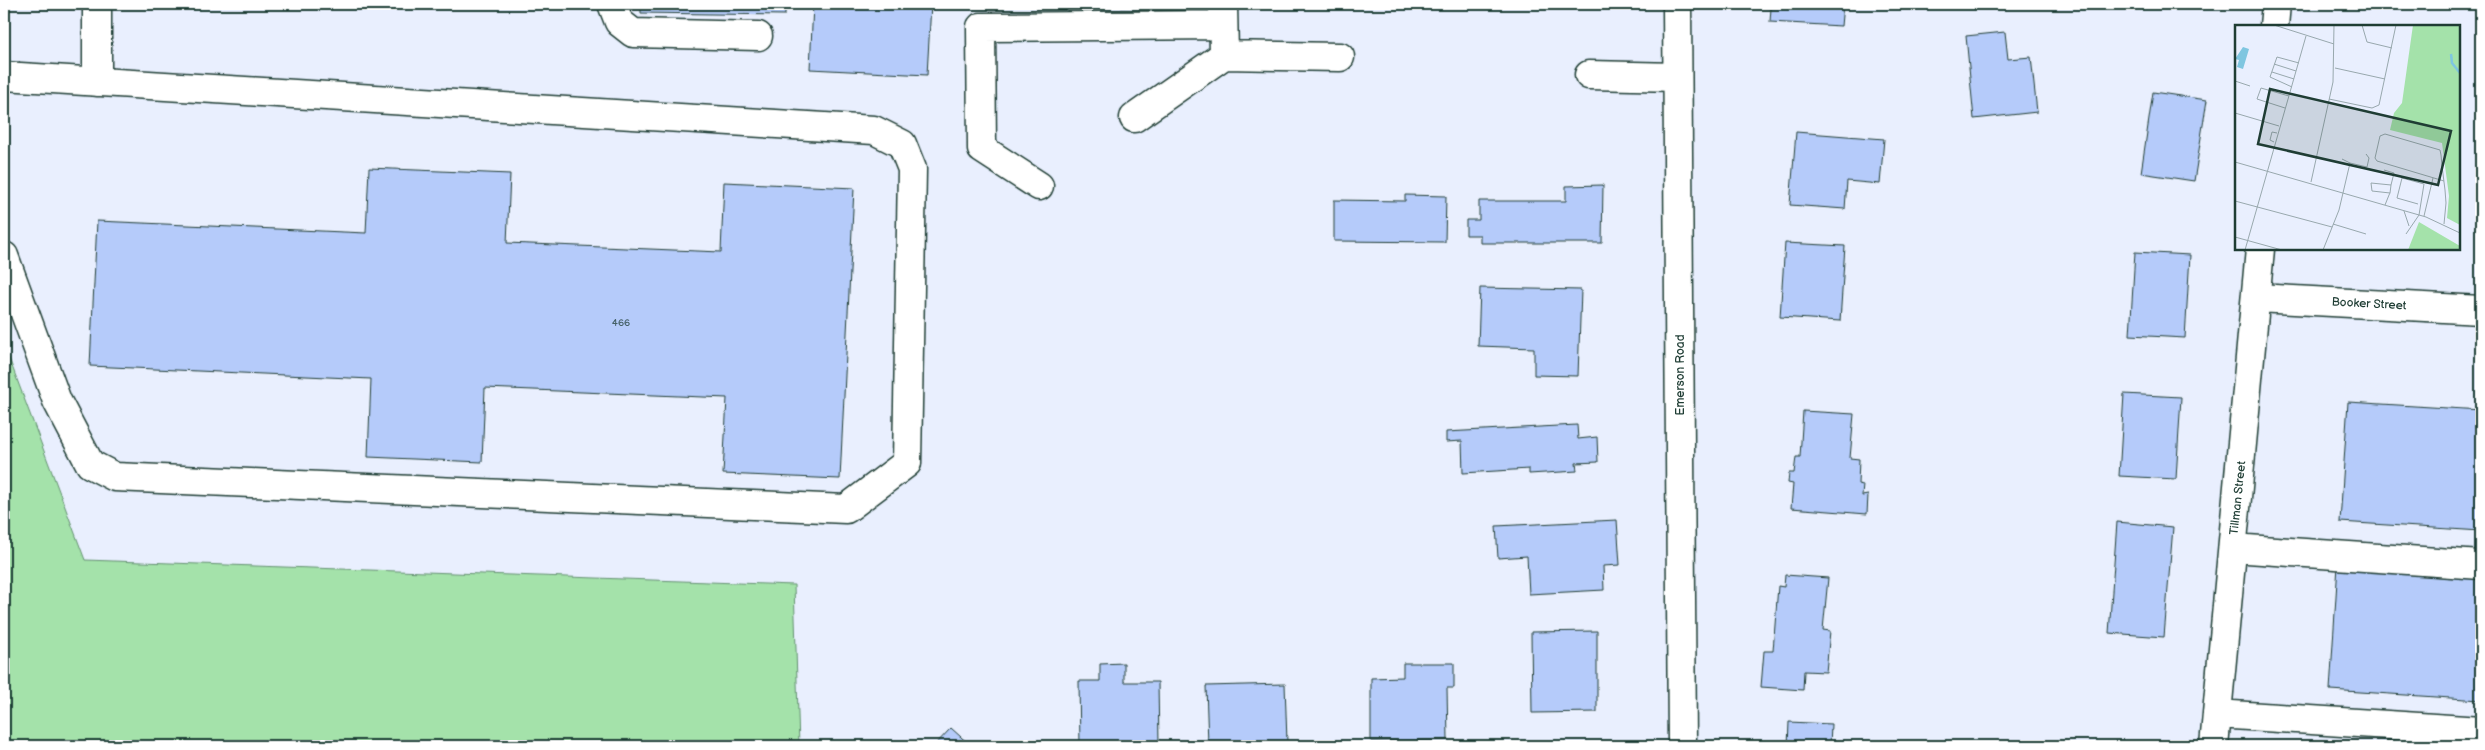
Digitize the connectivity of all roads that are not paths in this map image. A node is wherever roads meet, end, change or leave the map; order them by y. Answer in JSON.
{"nodes":[{"id":1,"x":98,"y":4,"type":"edge"},
{"id":2,"x":612,"y":4,"type":"edge"},
{"id":3,"x":1677,"y":4,"type":"edge"},
{"id":4,"x":2276,"y":4,"type":"edge"},
{"id":5,"x":1223,"y":14,"type":"edge"},
{"id":6,"x":2274,"y":25,"type":"edge"},
{"id":7,"x":758,"y":36,"type":"dead end"},
{"id":8,"x":1224,"y":55,"type":"junction"},
{"id":9,"x":1340,"y":57,"type":"dead end"},
{"id":10,"x":1589,"y":75,"type":"dead end"},
{"id":11,"x":4,"y":76,"type":"edge"},
{"id":12,"x":1677,"y":77,"type":"junction"},
{"id":13,"x":98,"y":82,"type":"junction"},
{"id":14,"x":1134,"y":118,"type":"dead end"},
{"id":15,"x":1039,"y":186,"type":"dead end"},
{"id":16,"x":2260,"y":250,"type":"edge"},
{"id":17,"x":4,"y":256,"type":"edge"},
{"id":18,"x":2258,"y":298,"type":"junction"},
{"id":19,"x":2481,"y":310,"type":"edge"},
{"id":20,"x":2233,"y":548,"type":"junction"},
{"id":21,"x":2481,"y":565,"type":"edge"},
{"id":22,"x":2217,"y":714,"type":"junction"},
{"id":23,"x":2481,"y":731,"type":"edge"},
{"id":24,"x":1682,"y":746,"type":"edge"},
{"id":25,"x":2214,"y":746,"type":"edge"}],
"edges":[{"from":1,"to":13,"type":"street"},
{"from":2,"to":7,"type":"street"},
{"from":3,"to":12,"type":"street","name":"Emerson Road"},
{"from":4,"to":6,"type":"street"},
{"from":5,"to":8,"type":"street"},
{"from":5,"to":15,"type":"street"},
{"from":8,"to":9,"type":"street"},
{"from":8,"to":14,"type":"street"},
{"from":10,"to":12,"type":"street"},
{"from":11,"to":13,"type":"street"},
{"from":12,"to":24,"type":"street","name":"Emerson Road"},
{"from":13,"to":17,"type":"street"},
{"from":16,"to":18,"type":"street","name":"Tillman Street"},
{"from":18,"to":19,"type":"street","name":"Booker Street"},
{"from":18,"to":20,"type":"street","name":"Tillman Street"},
{"from":20,"to":21,"type":"street"},
{"from":20,"to":22,"type":"street","name":"Tillman Street"},
{"from":22,"to":23,"type":"street"},
{"from":22,"to":25,"type":"street","name":"Tillman Street"}]}
